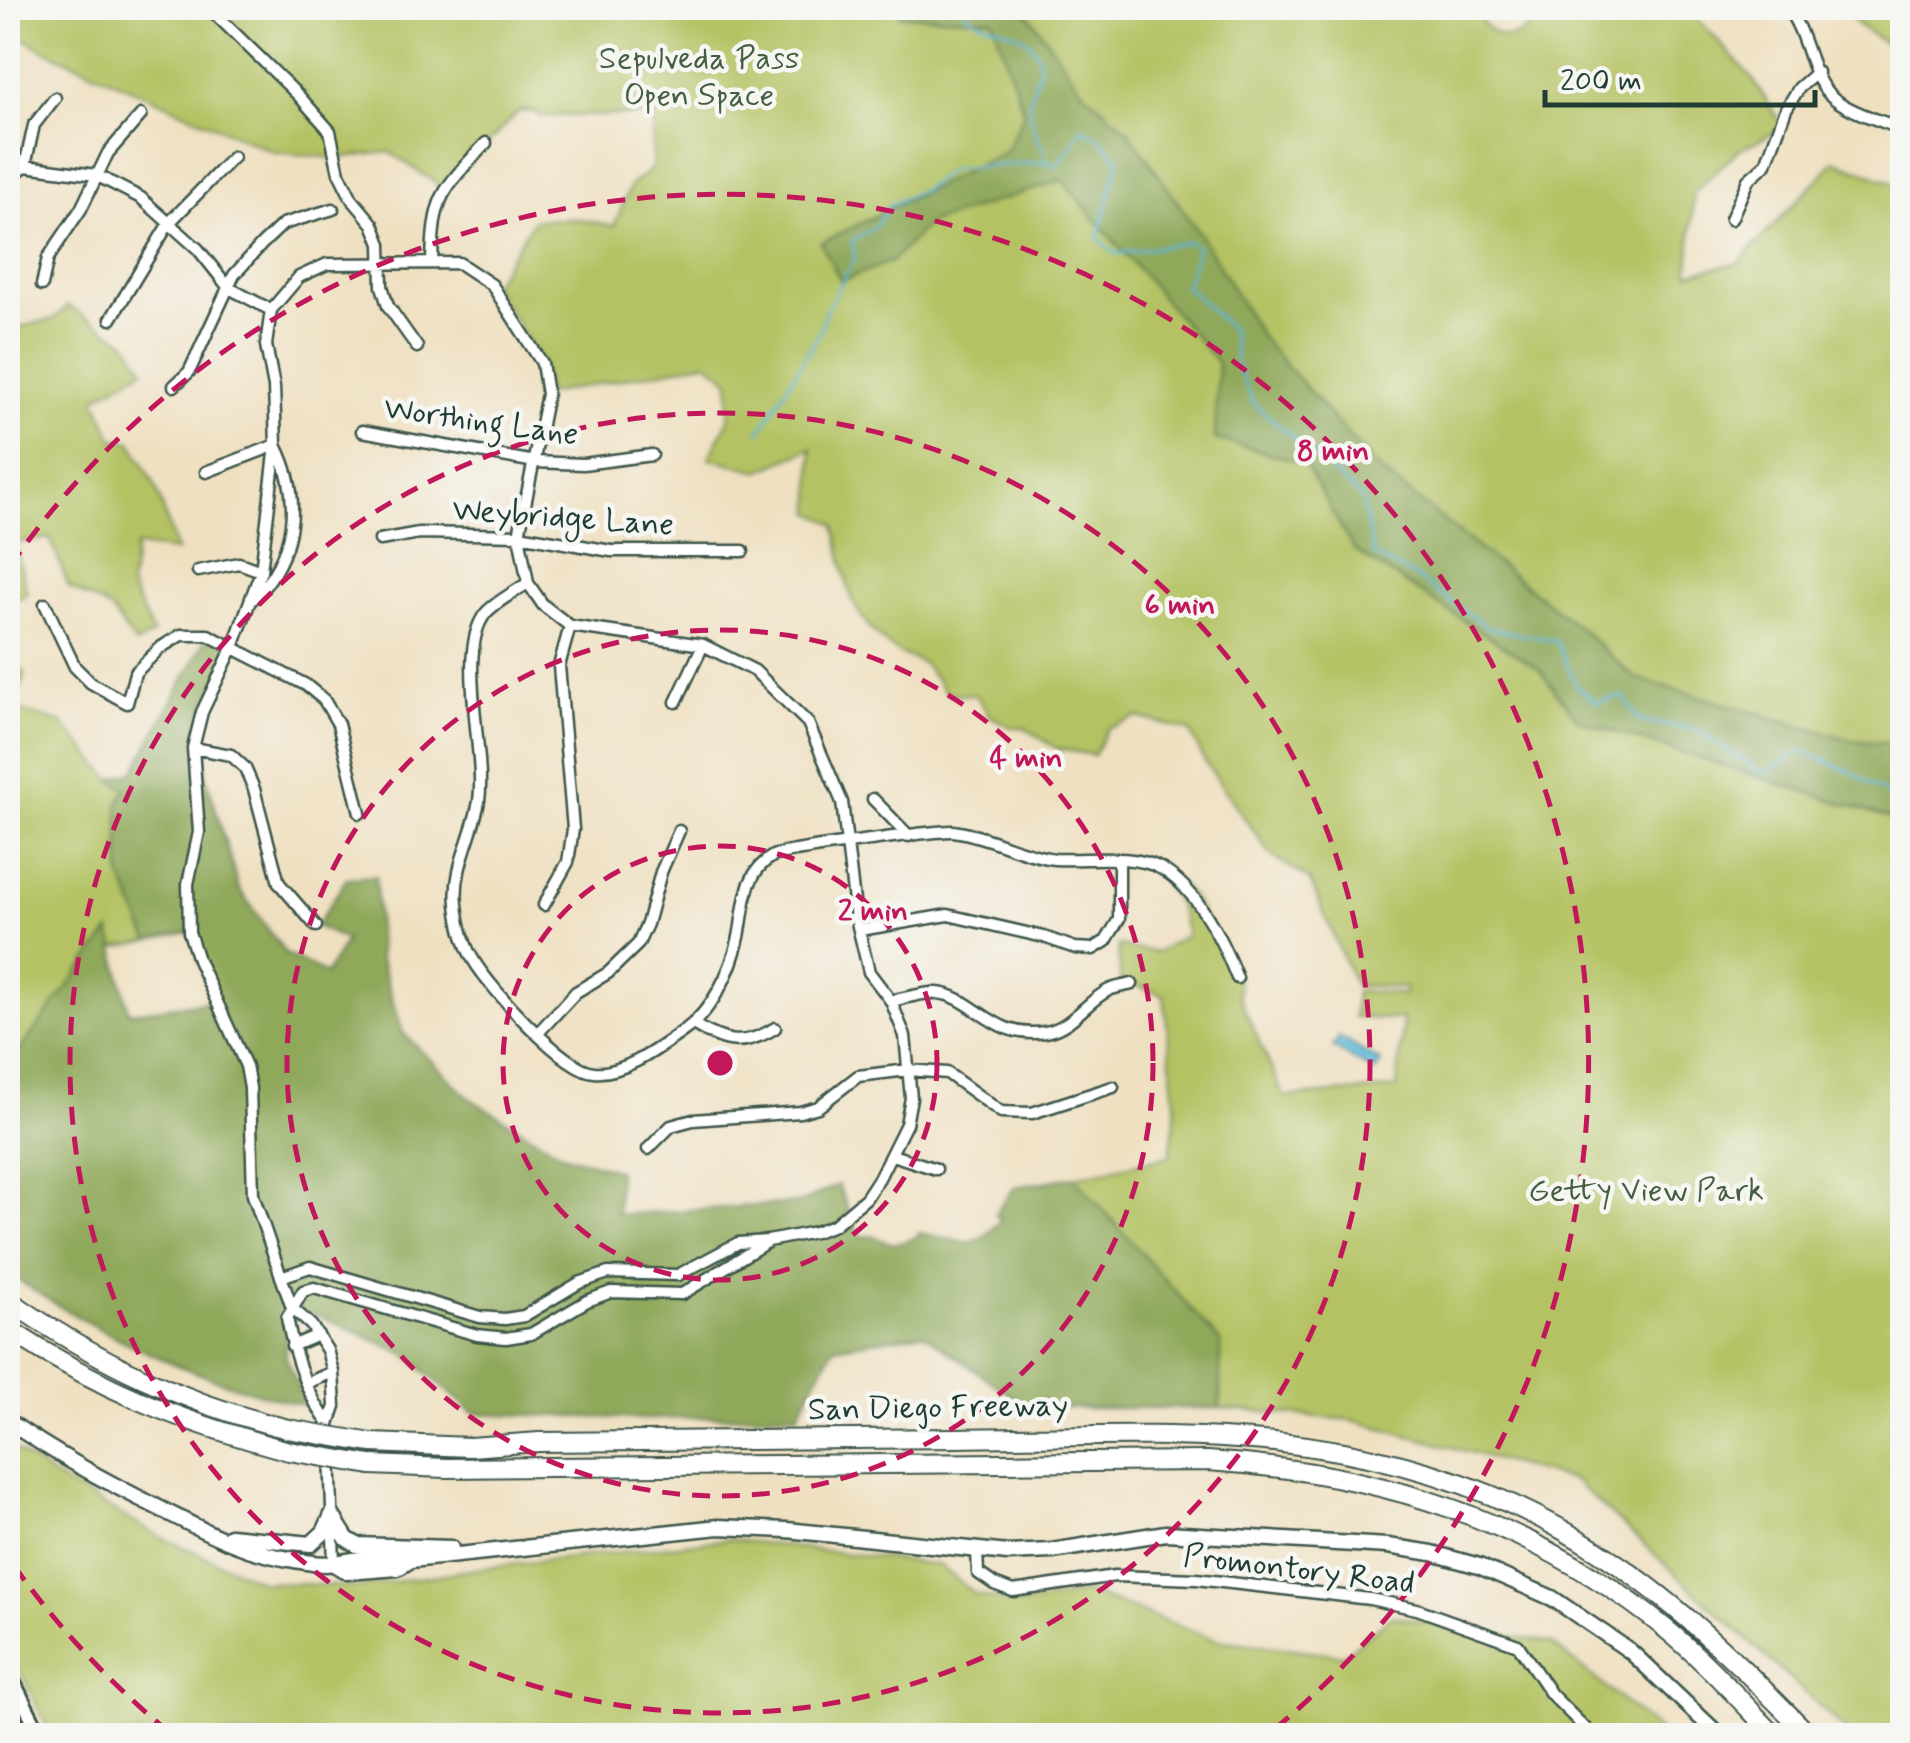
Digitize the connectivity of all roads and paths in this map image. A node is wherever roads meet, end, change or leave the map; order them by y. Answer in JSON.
{"nodes":[{"id":1,"x":198,"y":8,"type":"edge"},
{"id":2,"x":1787,"y":8,"type":"edge"},
{"id":3,"x":1817,"y":72,"type":"junction"},
{"id":4,"x":55,"y":98,"type":"dead end"},
{"id":5,"x":141,"y":115,"type":"dead end"},
{"id":6,"x":1902,"y":129,"type":"edge"},
{"id":7,"x":486,"y":144,"type":"dead end"},
{"id":8,"x":233,"y":157,"type":"dead end"},
{"id":9,"x":24,"y":166,"type":"junction"},
{"id":10,"x":96,"y":175,"type":"junction"},
{"id":11,"x":8,"y":179,"type":"edge"},
{"id":12,"x":332,"y":209,"type":"dead end"},
{"id":13,"x":1730,"y":219,"type":"dead end"},
{"id":14,"x":170,"y":223,"type":"junction"},
{"id":15,"x":382,"y":262,"type":"junction"},
{"id":16,"x":432,"y":262,"type":"junction"},
{"id":17,"x":42,"y":285,"type":"dead end"},
{"id":18,"x":229,"y":288,"type":"junction"},
{"id":19,"x":271,"y":310,"type":"junction"},
{"id":20,"x":111,"y":319,"type":"dead end"},
{"id":21,"x":417,"y":347,"type":"dead end"},
{"id":22,"x":174,"y":386,"type":"dead end"},
{"id":23,"x":362,"y":431,"type":"dead end"},
{"id":24,"x":276,"y":445,"type":"junction"},
{"id":25,"x":652,"y":455,"type":"dead end"},
{"id":26,"x":536,"y":462,"type":"junction"},
{"id":27,"x":206,"y":472,"type":"dead end"},
{"id":28,"x":519,"y":536,"type":"junction"},
{"id":29,"x":380,"y":540,"type":"dead end"},
{"id":30,"x":743,"y":551,"type":"dead end"},
{"id":31,"x":198,"y":571,"type":"dead end"},
{"id":32,"x":260,"y":571,"type":"junction"},
{"id":33,"x":528,"y":584,"type":"junction"},
{"id":34,"x":249,"y":602,"type":"junction"},
{"id":35,"x":45,"y":604,"type":"dead end"},
{"id":36,"x":570,"y":626,"type":"junction"},
{"id":37,"x":703,"y":645,"type":"junction"},
{"id":38,"x":234,"y":647,"type":"junction"},
{"id":39,"x":676,"y":702,"type":"dead end"},
{"id":40,"x":194,"y":748,"type":"junction"},
{"id":41,"x":873,"y":799,"type":"dead end"},
{"id":42,"x":360,"y":813,"type":"dead end"},
{"id":43,"x":678,"y":831,"type":"dead end"},
{"id":44,"x":910,"y":836,"type":"junction"},
{"id":45,"x":846,"y":845,"type":"junction"},
{"id":46,"x":1119,"y":862,"type":"junction"},
{"id":47,"x":544,"y":906,"type":"dead end"},
{"id":48,"x":316,"y":926,"type":"dead end"},
{"id":49,"x":860,"y":930,"type":"junction"},
{"id":50,"x":1237,"y":978,"type":"dead end"},
{"id":51,"x":1132,"y":984,"type":"dead end"},
{"id":52,"x":891,"y":1000,"type":"junction"},
{"id":53,"x":693,"y":1024,"type":"junction"},
{"id":54,"x":775,"y":1028,"type":"dead end"},
{"id":55,"x":538,"y":1033,"type":"junction"},
{"id":56,"x":908,"y":1070,"type":"junction"},
{"id":57,"x":1113,"y":1087,"type":"dead end"},
{"id":58,"x":648,"y":1149,"type":"dead end"},
{"id":59,"x":892,"y":1154,"type":"junction"},
{"id":60,"x":936,"y":1169,"type":"dead end"},
{"id":61,"x":768,"y":1242,"type":"junction"},
{"id":62,"x":282,"y":1278,"type":"junction"},
{"id":63,"x":8,"y":1300,"type":"edge"},
{"id":64,"x":292,"y":1308,"type":"junction"},
{"id":65,"x":8,"y":1329,"type":"edge"},
{"id":66,"x":318,"y":1335,"type":"junction"},
{"id":67,"x":8,"y":1342,"type":"edge"},
{"id":68,"x":292,"y":1346,"type":"junction"},
{"id":69,"x":333,"y":1372,"type":"junction"},
{"id":70,"x":307,"y":1383,"type":"junction"},
{"id":71,"x":8,"y":1421,"type":"edge"},
{"id":72,"x":329,"y":1424,"type":"junction"},
{"id":73,"x":539,"y":1442,"type":"junction"},
{"id":74,"x":289,"y":1456,"type":"junction"},
{"id":75,"x":372,"y":1470,"type":"junction"},
{"id":76,"x":332,"y":1515,"type":"junction"},
{"id":77,"x":205,"y":1531,"type":"junction"},
{"id":78,"x":481,"y":1551,"type":"junction"},
{"id":79,"x":977,"y":1551,"type":"junction"},
{"id":80,"x":334,"y":1564,"type":"junction"},
{"id":81,"x":8,"y":1671,"type":"edge"},
{"id":82,"x":8,"y":1709,"type":"edge"},
{"id":83,"x":21,"y":1736,"type":"edge"},
{"id":84,"x":41,"y":1736,"type":"edge"},
{"id":85,"x":1593,"y":1736,"type":"edge"},
{"id":86,"x":1720,"y":1736,"type":"edge"},
{"id":87,"x":1761,"y":1736,"type":"edge"},
{"id":88,"x":1775,"y":1736,"type":"edge"},
{"id":89,"x":1790,"y":1736,"type":"edge"},
{"id":90,"x":1810,"y":1736,"type":"edge"}],
"edges":[{"from":1,"to":15,"type":"street"},
{"from":2,"to":3,"type":"street"},
{"from":3,"to":6,"type":"street"},
{"from":3,"to":13,"type":"street"},
{"from":4,"to":9,"type":"street"},
{"from":5,"to":10,"type":"street"},
{"from":7,"to":16,"type":"street"},
{"from":8,"to":14,"type":"street"},
{"from":9,"to":10,"type":"street"},
{"from":9,"to":11,"type":"street"},
{"from":10,"to":14,"type":"street"},
{"from":10,"to":17,"type":"street"},
{"from":12,"to":18,"type":"street"},
{"from":14,"to":18,"type":"street"},
{"from":14,"to":20,"type":"street"},
{"from":15,"to":16,"type":"street"},
{"from":15,"to":19,"type":"street"},
{"from":15,"to":21,"type":"street"},
{"from":16,"to":26,"type":"street"},
{"from":18,"to":19,"type":"street"},
{"from":18,"to":22,"type":"street"},
{"from":19,"to":24,"type":"street"},
{"from":23,"to":26,"type":"street","name":"Worthing Lane"},
{"from":24,"to":27,"type":"street"},
{"from":24,"to":32,"type":"street"},
{"from":24,"to":34,"type":"street"},
{"from":25,"to":26,"type":"street","name":"Worthing Lane"},
{"from":26,"to":28,"type":"street"},
{"from":28,"to":29,"type":"street","name":"Weybridge Lane"},
{"from":28,"to":30,"type":"street","name":"Weybridge Lane"},
{"from":28,"to":33,"type":"street"},
{"from":31,"to":32,"type":"street"},
{"from":32,"to":34,"type":"street"},
{"from":33,"to":36,"type":"street"},
{"from":33,"to":55,"type":"street"},
{"from":34,"to":38,"type":"street"},
{"from":35,"to":38,"type":"street"},
{"from":36,"to":37,"type":"street"},
{"from":36,"to":47,"type":"street"},
{"from":37,"to":39,"type":"street"},
{"from":37,"to":45,"type":"street"},
{"from":38,"to":40,"type":"street"},
{"from":38,"to":42,"type":"street"},
{"from":40,"to":48,"type":"street"},
{"from":40,"to":62,"type":"street"},
{"from":41,"to":44,"type":"street"},
{"from":43,"to":55,"type":"street"},
{"from":44,"to":45,"type":"street"},
{"from":44,"to":46,"type":"street"},
{"from":45,"to":49,"type":"street"},
{"from":45,"to":53,"type":"street"},
{"from":46,"to":49,"type":"street"},
{"from":46,"to":50,"type":"street"},
{"from":49,"to":52,"type":"street"},
{"from":51,"to":52,"type":"street"},
{"from":52,"to":56,"type":"street"},
{"from":53,"to":54,"type":"street"},
{"from":53,"to":55,"type":"street"},
{"from":56,"to":57,"type":"street"},
{"from":56,"to":58,"type":"street"},
{"from":56,"to":59,"type":"street"},
{"from":59,"to":60,"type":"street"},
{"from":59,"to":61,"type":"street"},
{"from":61,"to":62,"type":"street"},
{"from":61,"to":64,"type":"street"},
{"from":62,"to":64,"type":"street"},
{"from":63,"to":73,"type":"highway","name":"San Diego Freeway","bridge":true},
{"from":64,"to":66,"type":"street"},
{"from":64,"to":68,"type":"street"},
{"from":65,"to":74,"type":"highway"},
{"from":66,"to":68,"type":"street"},
{"from":66,"to":69,"type":"street"},
{"from":67,"to":74,"type":"highway","name":"San Diego Freeway"},
{"from":68,"to":70,"type":"street"},
{"from":69,"to":70,"type":"street"},
{"from":69,"to":72,"type":"street"},
{"from":70,"to":72,"type":"street"},
{"from":71,"to":77,"type":"main road"},
{"from":72,"to":76,"type":"street"},
{"from":73,"to":89,"type":"highway"},
{"from":73,"to":90,"type":"highway","name":"San Diego Freeway"},
{"from":74,"to":75,"type":"highway","name":"San Diego Freeway"},
{"from":75,"to":87,"type":"highway","name":"San Diego Freeway"},
{"from":75,"to":88,"type":"highway"},
{"from":76,"to":77,"type":"main road"},
{"from":76,"to":78,"type":"main road"},
{"from":76,"to":80,"type":"street"},
{"from":77,"to":80,"type":"main road"},
{"from":78,"to":79,"type":"main road"},
{"from":78,"to":80,"type":"main road"},
{"from":79,"to":85,"type":"street","name":"Promontory Road"},
{"from":79,"to":86,"type":"main road"},
{"from":81,"to":84,"type":"street"},
{"from":82,"to":83,"type":"street"}]}
